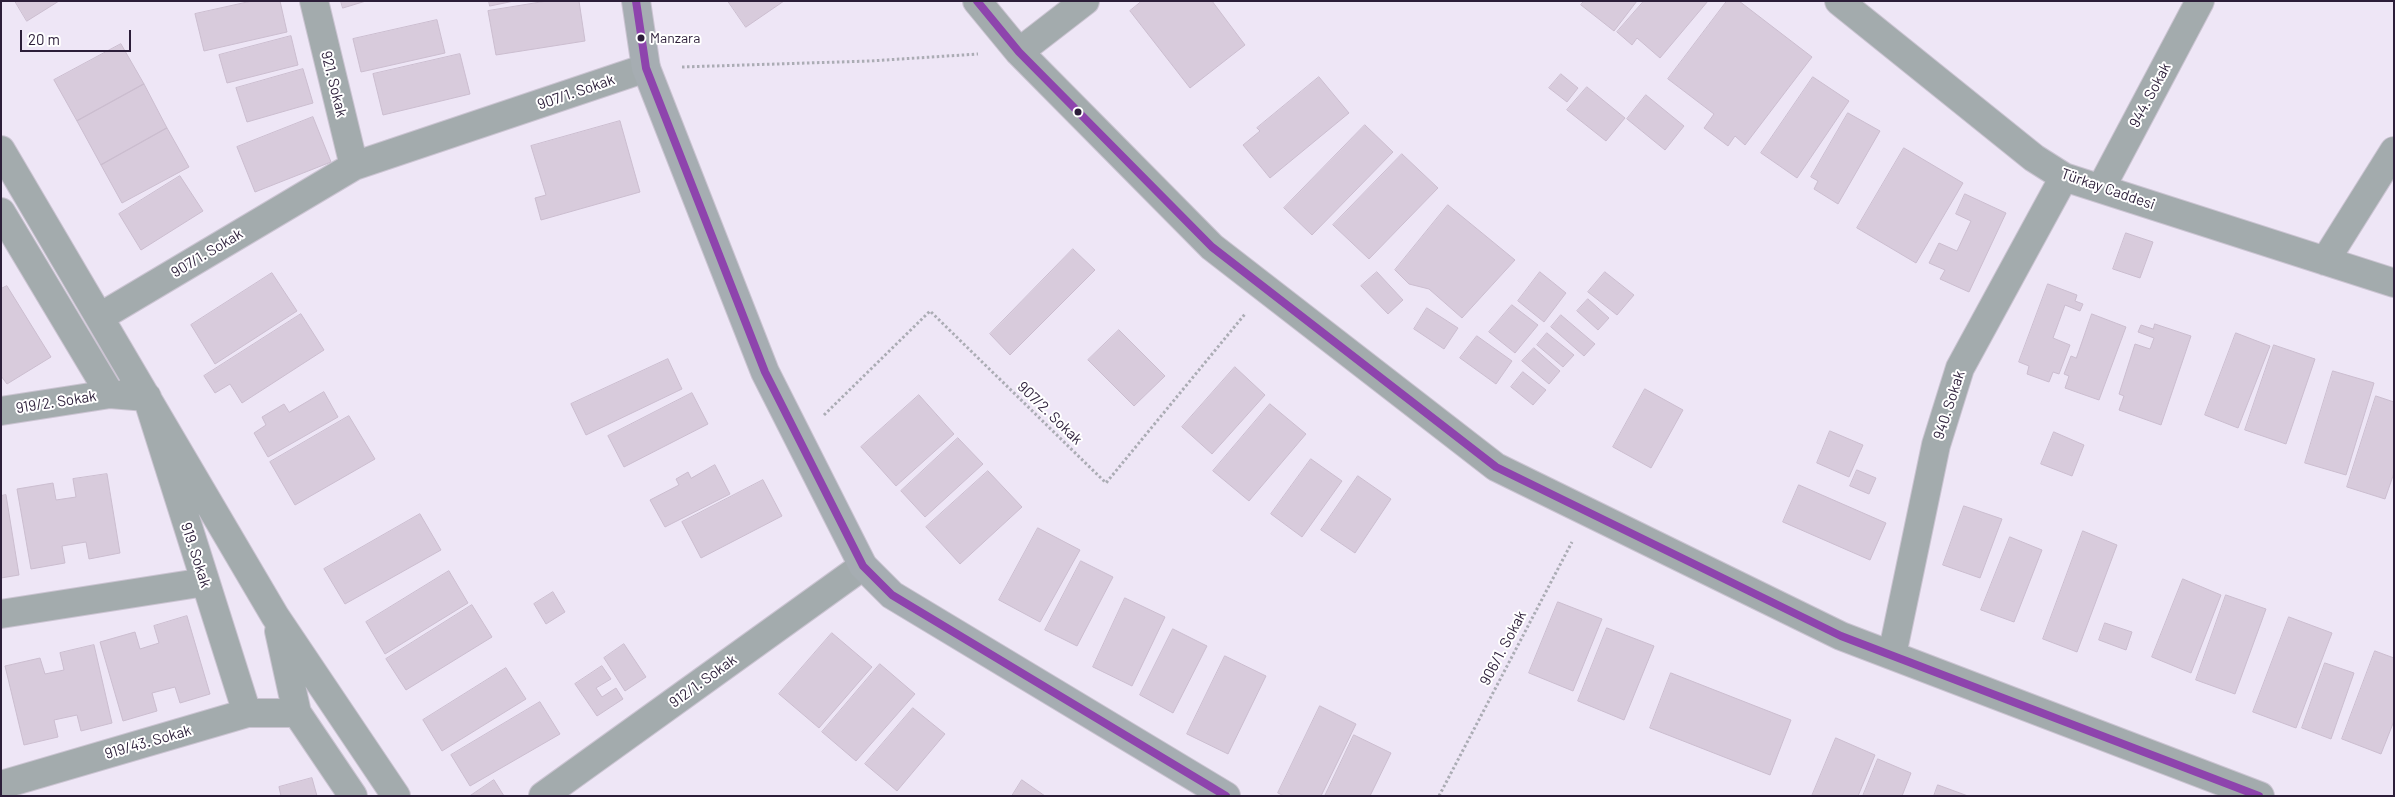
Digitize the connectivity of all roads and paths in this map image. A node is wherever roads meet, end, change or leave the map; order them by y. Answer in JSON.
{"nodes":[{"id":1,"x":314,"y":1,"type":"edge"},
{"id":2,"x":636,"y":1,"type":"edge"},
{"id":3,"x":977,"y":1,"type":"edge"},
{"id":4,"x":991,"y":1,"type":"edge"},
{"id":5,"x":1085,"y":1,"type":"edge"},
{"id":6,"x":1839,"y":1,"type":"edge"},
{"id":7,"x":2200,"y":1,"type":"edge"},
{"id":8,"x":1019,"y":52,"type":"junction"},
{"id":9,"x":646,"y":68,"type":"junction"},
{"id":10,"x":1,"y":150,"type":"edge"},
{"id":11,"x":2394,"y":152,"type":"edge"},
{"id":12,"x":354,"y":166,"type":"junction"},
{"id":13,"x":2064,"y":177,"type":"junction"},
{"id":14,"x":2101,"y":188,"type":"junction"},
{"id":15,"x":1,"y":212,"type":"edge"},
{"id":16,"x":2325,"y":261,"type":"junction"},
{"id":17,"x":2394,"y":283,"type":"edge"},
{"id":18,"x":1265,"y":288,"type":"junction"},
{"id":19,"x":100,"y":317,"type":"junction"},
{"id":20,"x":110,"y":394,"type":"junction"},
{"id":21,"x":147,"y":397,"type":"junction"},
{"id":22,"x":1,"y":411,"type":"edge"},
{"id":23,"x":799,"y":440,"type":"junction"},
{"id":24,"x":1588,"y":512,"type":"junction"},
{"id":25,"x":863,"y":566,"type":"junction"},
{"id":26,"x":205,"y":582,"type":"junction"},
{"id":27,"x":1,"y":614,"type":"edge"},
{"id":28,"x":275,"y":616,"type":"junction"},
{"id":29,"x":1892,"y":655,"type":"junction"},
{"id":30,"x":247,"y":713,"type":"junction"},
{"id":31,"x":297,"y":713,"type":"junction"},
{"id":32,"x":1,"y":784,"type":"edge"},
{"id":33,"x":353,"y":796,"type":"edge"},
{"id":34,"x":396,"y":796,"type":"edge"},
{"id":35,"x":544,"y":796,"type":"edge"},
{"id":36,"x":1226,"y":796,"type":"edge"},
{"id":37,"x":1439,"y":796,"type":"edge"},
{"id":38,"x":2260,"y":796,"type":"edge"}],
"edges":[{"from":1,"to":12,"type":"street","name":"921. Sokak"},
{"from":2,"to":9,"type":"main road"},
{"from":3,"to":8,"type":"street"},
{"from":4,"to":8,"type":"street"},
{"from":5,"to":8,"type":"street"},
{"from":6,"to":13,"type":"street","name":"Türkay Caddesi"},
{"from":7,"to":14,"type":"street","name":"944. Sokak"},
{"from":8,"to":9,"type":"path"},
{"from":8,"to":18,"type":"street"},
{"from":9,"to":12,"type":"street","name":"907/1. Sokak"},
{"from":9,"to":23,"type":"main road"},
{"from":10,"to":19,"type":"street","name":"919. Sokak"},
{"from":11,"to":16,"type":"street"},
{"from":12,"to":19,"type":"street","name":"907/1. Sokak"},
{"from":13,"to":14,"type":"street","name":"Türkay Caddesi"},
{"from":13,"to":29,"type":"street","name":"940. Sokak"},
{"from":14,"to":16,"type":"street","name":"Türkay Caddesi"},
{"from":15,"to":20,"type":"street"},
{"from":16,"to":17,"type":"street","name":"Türkay Caddesi"},
{"from":18,"to":23,"type":"path","name":"907/2. Sokak"},
{"from":18,"to":24,"type":"street"},
{"from":19,"to":21,"type":"street","name":"919. Sokak"},
{"from":20,"to":21,"type":"street"},
{"from":20,"to":22,"type":"street","name":"919/2. Sokak"},
{"from":21,"to":26,"type":"street","name":"919. Sokak"},
{"from":21,"to":28,"type":"street","name":"919. Sokak"},
{"from":23,"to":25,"type":"main road"},
{"from":24,"to":29,"type":"street"},
{"from":24,"to":37,"type":"path","name":"906/1. Sokak"},
{"from":25,"to":35,"type":"street","name":"912/1. Sokak"},
{"from":25,"to":36,"type":"main road"},
{"from":26,"to":27,"type":"street"},
{"from":26,"to":30,"type":"street","name":"919. Sokak"},
{"from":28,"to":31,"type":"street","name":"919. Sokak"},
{"from":28,"to":34,"type":"street","name":"919. Sokak"},
{"from":29,"to":38,"type":"street"},
{"from":30,"to":31,"type":"street","name":"919/43. Sokak"},
{"from":30,"to":32,"type":"street","name":"919/43. Sokak"},
{"from":31,"to":33,"type":"street","name":"919. Sokak"}]}
